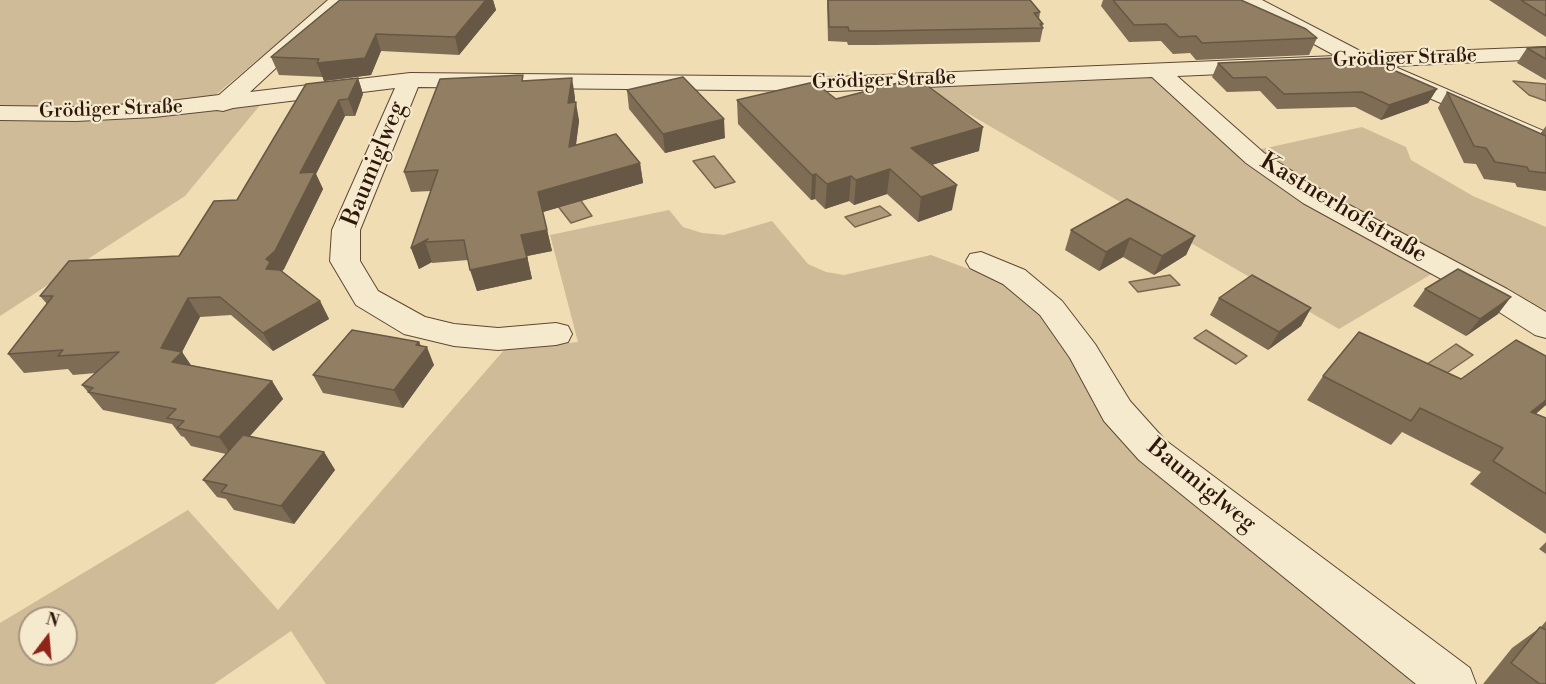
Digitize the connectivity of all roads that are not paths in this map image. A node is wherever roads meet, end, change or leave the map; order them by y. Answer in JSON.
{"nodes":[{"id":1,"x":339,"y":0,"type":"edge"},
{"id":2,"x":1247,"y":0,"type":"edge"},
{"id":3,"x":1546,"y":53,"type":"edge"},
{"id":4,"x":1360,"y":60,"type":"junction"},
{"id":5,"x":1156,"y":69,"type":"junction"},
{"id":6,"x":410,"y":80,"type":"junction"},
{"id":7,"x":223,"y":104,"type":"junction"},
{"id":8,"x":0,"y":113,"type":"edge"},
{"id":9,"x":1546,"y":141,"type":"edge"},
{"id":10,"x":981,"y":261,"type":"dead end"},
{"id":11,"x":1546,"y":327,"type":"edge"},
{"id":12,"x":556,"y":334,"type":"dead end"},
{"id":13,"x":1453,"y":684,"type":"edge"}],
"edges":[{"from":1,"to":7,"type":"street"},
{"from":2,"to":4,"type":"street"},
{"from":3,"to":4,"type":"street","name":"Grödiger Straße"},
{"from":4,"to":5,"type":"street","name":"Grödiger Straße"},
{"from":4,"to":9,"type":"street"},
{"from":5,"to":6,"type":"street","name":"Grödiger Straße"},
{"from":5,"to":11,"type":"street","name":"Kastnerhofstraße"},
{"from":6,"to":7,"type":"street","name":"Grödiger Straße"},
{"from":6,"to":12,"type":"street","name":"Baumiglweg"},
{"from":7,"to":8,"type":"street","name":"Grödiger Straße"},
{"from":10,"to":13,"type":"street","name":"Baumiglweg"}]}
